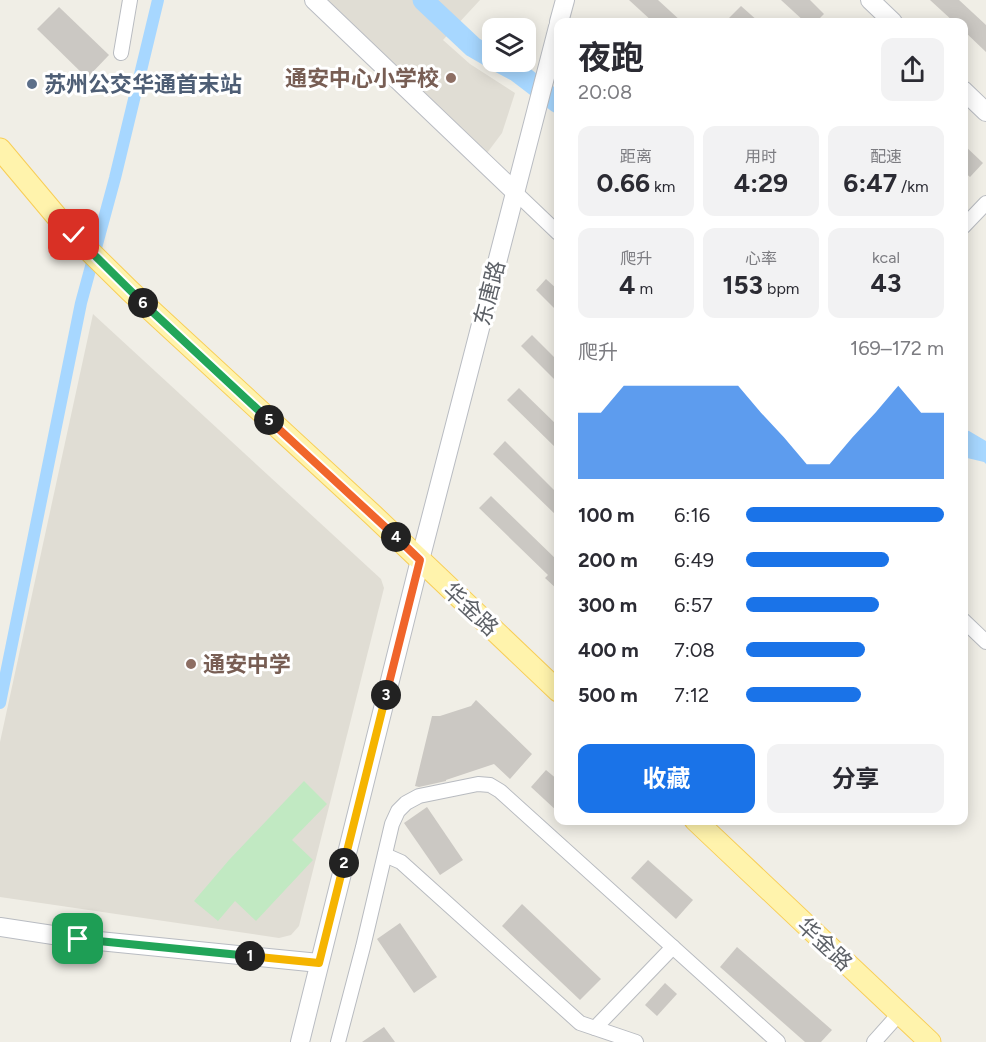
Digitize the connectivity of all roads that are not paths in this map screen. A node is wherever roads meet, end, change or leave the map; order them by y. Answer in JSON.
{"nodes":[{"id":1,"x":130,"y":0,"type":"edge"},
{"id":2,"x":314,"y":0,"type":"edge"},
{"id":3,"x":565,"y":0,"type":"edge"},
{"id":4,"x":870,"y":0,"type":"edge"},
{"id":5,"x":560,"y":18,"type":"edge"},
{"id":6,"x":889,"y":18,"type":"edge"},
{"id":7,"x":554,"y":43,"type":"edge"},
{"id":8,"x":121,"y":53,"type":"dead end"},
{"id":9,"x":968,"y":95,"type":"edge"},
{"id":10,"x":986,"y":112,"type":"edge"},
{"id":11,"x":0,"y":148,"type":"edge"},
{"id":12,"x":515,"y":192,"type":"junction"},
{"id":13,"x":986,"y":203,"type":"edge"},
{"id":14,"x":968,"y":222,"type":"edge"},
{"id":15,"x":554,"y":229,"type":"edge"},
{"id":16,"x":420,"y":560,"type":"junction"},
{"id":17,"x":968,"y":625,"type":"edge"},
{"id":18,"x":986,"y":642,"type":"edge"},
{"id":19,"x":554,"y":687,"type":"edge"},
{"id":20,"x":700,"y":825,"type":"edge"},
{"id":21,"x":385,"y":855,"type":"junction"},
{"id":22,"x":0,"y":927,"type":"edge"},
{"id":23,"x":673,"y":947,"type":"junction"},
{"id":24,"x":319,"y":963,"type":"junction"},
{"id":25,"x":899,"y":1014,"type":"junction"},
{"id":26,"x":595,"y":1028,"type":"junction"},
{"id":27,"x":300,"y":1042,"type":"edge"},
{"id":28,"x":338,"y":1042,"type":"edge"},
{"id":29,"x":636,"y":1042,"type":"edge"},
{"id":30,"x":778,"y":1042,"type":"edge"},
{"id":31,"x":874,"y":1042,"type":"edge"},
{"id":32,"x":930,"y":1042,"type":"edge"}],
"edges":[{"from":1,"to":8,"type":"street"},
{"from":2,"to":12,"type":"street"},
{"from":3,"to":5,"type":"street"},
{"from":4,"to":6,"type":"street"},
{"from":7,"to":12,"type":"street","name":"东唐路"},
{"from":9,"to":10,"type":"street"},
{"from":11,"to":16,"type":"main road","name":"华金路"},
{"from":12,"to":15,"type":"street"},
{"from":12,"to":16,"type":"street","name":"东唐路"},
{"from":13,"to":14,"type":"street"},
{"from":16,"to":19,"type":"main road","name":"华金路"},
{"from":16,"to":24,"type":"street","name":"东唐路"},
{"from":17,"to":18,"type":"street"},
{"from":20,"to":25,"type":"main road","name":"华金路"},
{"from":21,"to":23,"type":"street"},
{"from":21,"to":26,"type":"street"},
{"from":21,"to":28,"type":"street"},
{"from":22,"to":24,"type":"street"},
{"from":23,"to":26,"type":"street"},
{"from":23,"to":30,"type":"street"},
{"from":24,"to":27,"type":"street","name":"东唐路"},
{"from":25,"to":31,"type":"street"},
{"from":25,"to":32,"type":"main road","name":"华金路"},
{"from":26,"to":29,"type":"street"}]}
